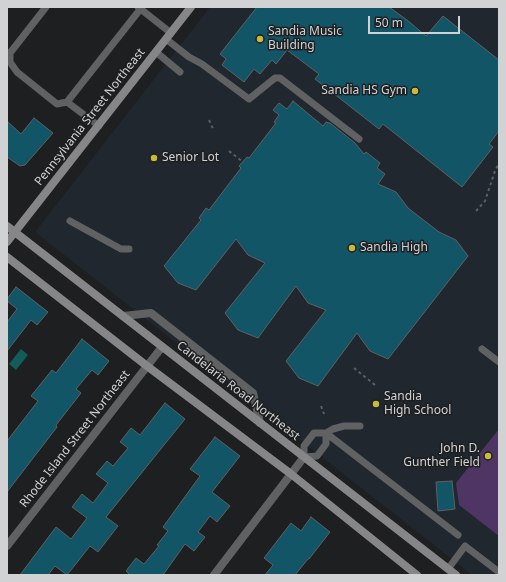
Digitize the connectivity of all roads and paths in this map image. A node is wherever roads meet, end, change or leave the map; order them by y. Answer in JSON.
{"nodes":[{"id":1,"x":46,"y":7,"type":"edge"},
{"id":2,"x":191,"y":7,"type":"edge"},
{"id":3,"x":140,"y":8,"type":"edge"},
{"id":4,"x":168,"y":36,"type":"junction"},
{"id":5,"x":156,"y":52,"type":"junction"},
{"id":6,"x":180,"y":72,"type":"dead end"},
{"id":7,"x":67,"y":102,"type":"junction"},
{"id":8,"x":209,"y":120,"type":"dead end"},
{"id":9,"x":99,"y":126,"type":"junction"},
{"id":10,"x":214,"y":131,"type":"dead end"},
{"id":11,"x":359,"y":139,"type":"dead end"},
{"id":12,"x":229,"y":151,"type":"dead end"},
{"id":13,"x":243,"y":162,"type":"dead end"},
{"id":14,"x":499,"y":163,"type":"edge"},
{"id":15,"x":476,"y":211,"type":"dead end"},
{"id":16,"x":70,"y":221,"type":"dead end"},
{"id":17,"x":7,"y":226,"type":"edge"},
{"id":18,"x":15,"y":232,"type":"junction"},
{"id":19,"x":7,"y":242,"type":"edge"},
{"id":20,"x":129,"y":249,"type":"dead end"},
{"id":21,"x":7,"y":257,"type":"edge"},
{"id":22,"x":123,"y":316,"type":"junction"},
{"id":23,"x":162,"y":347,"type":"junction"},
{"id":24,"x":482,"y":349,"type":"dead end"},
{"id":25,"x":499,"y":362,"type":"edge"},
{"id":26,"x":147,"y":366,"type":"junction"},
{"id":27,"x":354,"y":368,"type":"dead end"},
{"id":28,"x":375,"y":385,"type":"dead end"},
{"id":29,"x":321,"y":406,"type":"dead end"},
{"id":30,"x":324,"y":414,"type":"dead end"},
{"id":31,"x":260,"y":423,"type":"junction"},
{"id":32,"x":360,"y":426,"type":"dead end"},
{"id":33,"x":326,"y":433,"type":"junction"},
{"id":34,"x":304,"y":457,"type":"junction"},
{"id":35,"x":291,"y":474,"type":"junction"},
{"id":36,"x":458,"y":535,"type":"dead end"},
{"id":37,"x":7,"y":546,"type":"edge"},
{"id":38,"x":446,"y":572,"type":"edge"},
{"id":39,"x":499,"y":572,"type":"edge"},
{"id":40,"x":214,"y":575,"type":"edge"},
{"id":41,"x":417,"y":575,"type":"edge"},
{"id":42,"x":456,"y":575,"type":"edge"}],
"edges":[{"from":1,"to":7,"type":"lane"},
{"from":2,"to":4,"type":"main road","name":"Pennsylvania Street Northeast"},
{"from":3,"to":4,"type":"lane"},
{"from":3,"to":7,"type":"lane"},
{"from":4,"to":5,"type":"main road","name":"Pennsylvania Street Northeast"},
{"from":4,"to":11,"type":"lane"},
{"from":5,"to":6,"type":"lane"},
{"from":5,"to":9,"type":"main road","name":"Pennsylvania Street Northeast"},
{"from":7,"to":9,"type":"lane"},
{"from":8,"to":10,"type":"path"},
{"from":9,"to":18,"type":"main road","name":"Pennsylvania Street Northeast"},
{"from":12,"to":13,"type":"path"},
{"from":14,"to":15,"type":"path"},
{"from":16,"to":20,"type":"lane"},
{"from":17,"to":18,"type":"main road","name":"Candelaria Road Northeast"},
{"from":18,"to":19,"type":"main road","name":"Pennsylvania Street Northeast"},
{"from":18,"to":22,"type":"main road","name":"Candelaria Road Northeast"},
{"from":21,"to":26,"type":"main road"},
{"from":22,"to":23,"type":"main road","name":"Candelaria Road Northeast"},
{"from":22,"to":31,"type":"street"},
{"from":23,"to":26,"type":"street","name":"Rhode Island Street Northeast"},
{"from":23,"to":31,"type":"main road","name":"Candelaria Road Northeast"},
{"from":24,"to":25,"type":"lane"},
{"from":26,"to":35,"type":"main road"},
{"from":26,"to":37,"type":"street","name":"Rhode Island Street Northeast"},
{"from":27,"to":28,"type":"path"},
{"from":29,"to":30,"type":"path"},
{"from":31,"to":34,"type":"main road","name":"Candelaria Road Northeast"},
{"from":32,"to":33,"type":"lane"},
{"from":33,"to":34,"type":"lane"},
{"from":33,"to":34,"type":"lane"},
{"from":33,"to":36,"type":"lane"},
{"from":34,"to":35,"type":"street"},
{"from":34,"to":38,"type":"main road","name":"Candelaria Road Northeast"},
{"from":35,"to":40,"type":"street"},
{"from":35,"to":41,"type":"main road"},
{"from":38,"to":39,"type":"lane"},
{"from":38,"to":42,"type":"main road","name":"Candelaria Road Northeast"}]}
